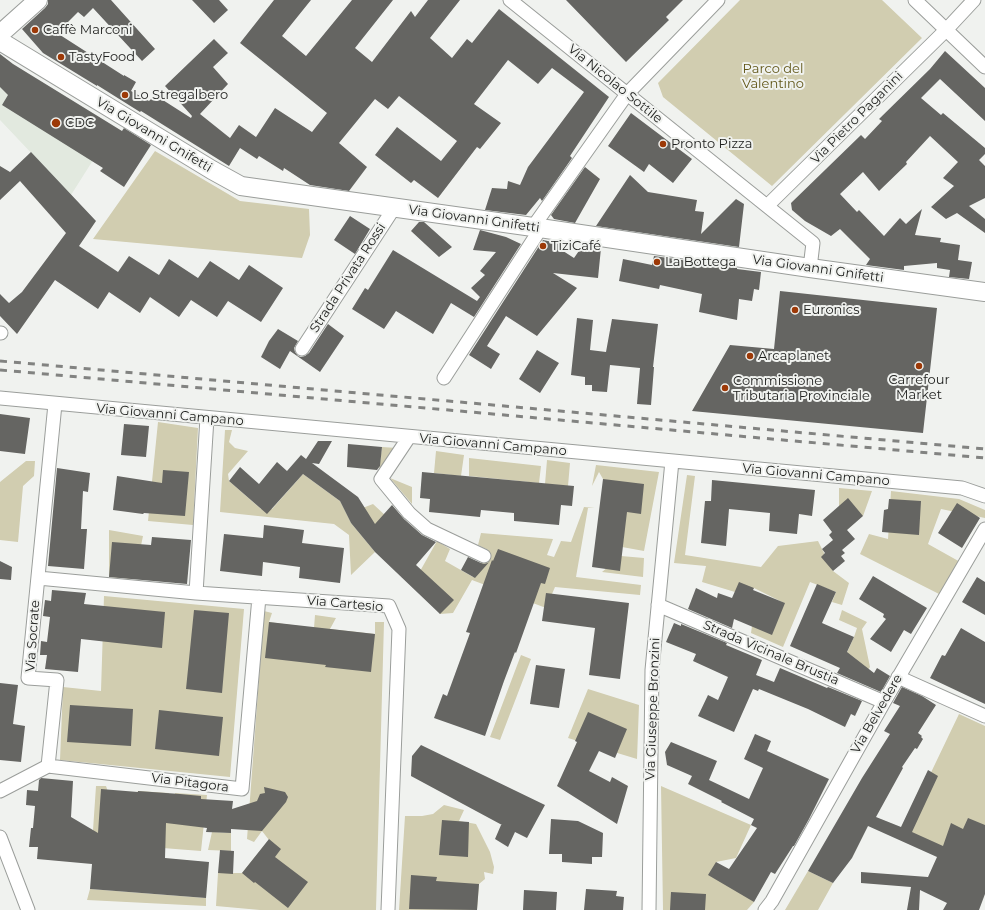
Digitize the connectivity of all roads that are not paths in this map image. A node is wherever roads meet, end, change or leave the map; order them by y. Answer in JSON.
{"nodes":[{"id":1,"x":38,"y":0,"type":"edge"},
{"id":2,"x":510,"y":0,"type":"edge"},
{"id":3,"x":718,"y":0,"type":"edge"},
{"id":4,"x":915,"y":0,"type":"edge"},
{"id":5,"x":974,"y":0,"type":"edge"},
{"id":6,"x":946,"y":30,"type":"junction"},
{"id":7,"x":0,"y":34,"type":"edge"},
{"id":8,"x":0,"y":41,"type":"edge"},
{"id":9,"x":985,"y":67,"type":"edge"},
{"id":10,"x":627,"y":94,"type":"junction"},
{"id":11,"x":767,"y":206,"type":"junction"},
{"id":12,"x":394,"y":208,"type":"junction"},
{"id":13,"x":537,"y":228,"type":"junction"},
{"id":14,"x":810,"y":268,"type":"junction"},
{"id":15,"x":985,"y":292,"type":"edge"},
{"id":16,"x":302,"y":349,"type":"dead end"},
{"id":17,"x":444,"y":378,"type":"dead end"},
{"id":18,"x":0,"y":398,"type":"edge"},
{"id":19,"x":55,"y":404,"type":"junction"},
{"id":20,"x":207,"y":418,"type":"junction"},
{"id":21,"x":409,"y":437,"type":"junction"},
{"id":22,"x":672,"y":462,"type":"junction"},
{"id":23,"x":985,"y":496,"type":"edge"},
{"id":24,"x":985,"y":530,"type":"edge"},
{"id":25,"x":484,"y":556,"type":"dead end"},
{"id":26,"x":38,"y":578,"type":"junction"},
{"id":27,"x":196,"y":593,"type":"junction"},
{"id":28,"x":258,"y":597,"type":"junction"},
{"id":29,"x":658,"y":605,"type":"junction"},
{"id":30,"x":898,"y":677,"type":"junction"},
{"id":31,"x":884,"y":702,"type":"junction"},
{"id":32,"x":985,"y":716,"type":"edge"},
{"id":33,"x":48,"y":766,"type":"junction"},
{"id":34,"x":0,"y":791,"type":"edge"},
{"id":35,"x":0,"y":837,"type":"edge"},
{"id":36,"x":769,"y":907,"type":"edge"},
{"id":37,"x":28,"y":910,"type":"edge"},
{"id":38,"x":388,"y":910,"type":"edge"},
{"id":39,"x":649,"y":910,"type":"edge"}],
"edges":[{"from":1,"to":7,"type":"street"},
{"from":2,"to":10,"type":"street","name":"Via Nicolao Sottile"},
{"from":3,"to":10,"type":"street"},
{"from":4,"to":6,"type":"street"},
{"from":5,"to":6,"type":"street","name":"Via Pietro Paganini"},
{"from":6,"to":9,"type":"street"},
{"from":6,"to":11,"type":"street","name":"Via Pietro Paganini"},
{"from":8,"to":12,"type":"street","name":"Via Giovanni Gnifetti"},
{"from":10,"to":11,"type":"street","name":"Via Nicolao Sottile"},
{"from":10,"to":13,"type":"street"},
{"from":11,"to":14,"type":"street","name":"Via Nicolao Sottile"},
{"from":12,"to":13,"type":"street","name":"Via Giovanni Gnifetti"},
{"from":12,"to":16,"type":"street","name":"Strada Privata Rossi"},
{"from":13,"to":14,"type":"street","name":"Via Giovanni Gnifetti"},
{"from":13,"to":17,"type":"street"},
{"from":14,"to":15,"type":"street","name":"Via Giovanni Gnifetti"},
{"from":18,"to":19,"type":"street","name":"Via Giovanni Campano"},
{"from":19,"to":20,"type":"street","name":"Via Giovanni Campano"},
{"from":19,"to":26,"type":"street","name":"Via Socrate"},
{"from":20,"to":21,"type":"street","name":"Via Giovanni Campano"},
{"from":20,"to":27,"type":"street"},
{"from":21,"to":22,"type":"street","name":"Via Giovanni Campano"},
{"from":21,"to":25,"type":"street"},
{"from":22,"to":23,"type":"street","name":"Via Giovanni Campano"},
{"from":22,"to":29,"type":"street","name":"Via Giuseppe Bronzini"},
{"from":24,"to":30,"type":"street","name":"Via Belvedere"},
{"from":26,"to":27,"type":"street"},
{"from":26,"to":33,"type":"street","name":"Via Socrate"},
{"from":27,"to":28,"type":"street","name":"Via Cartesio"},
{"from":28,"to":33,"type":"street","name":"Via Pitagora"},
{"from":28,"to":38,"type":"street","name":"Via Cartesio"},
{"from":29,"to":31,"type":"street","name":"Strada Vicinale Brustia"},
{"from":29,"to":39,"type":"street","name":"Via Giuseppe Bronzini"},
{"from":30,"to":31,"type":"street","name":"Via Belvedere"},
{"from":30,"to":32,"type":"street"},
{"from":31,"to":36,"type":"street","name":"Via Belvedere"},
{"from":33,"to":34,"type":"street"},
{"from":35,"to":37,"type":"street"}]}
